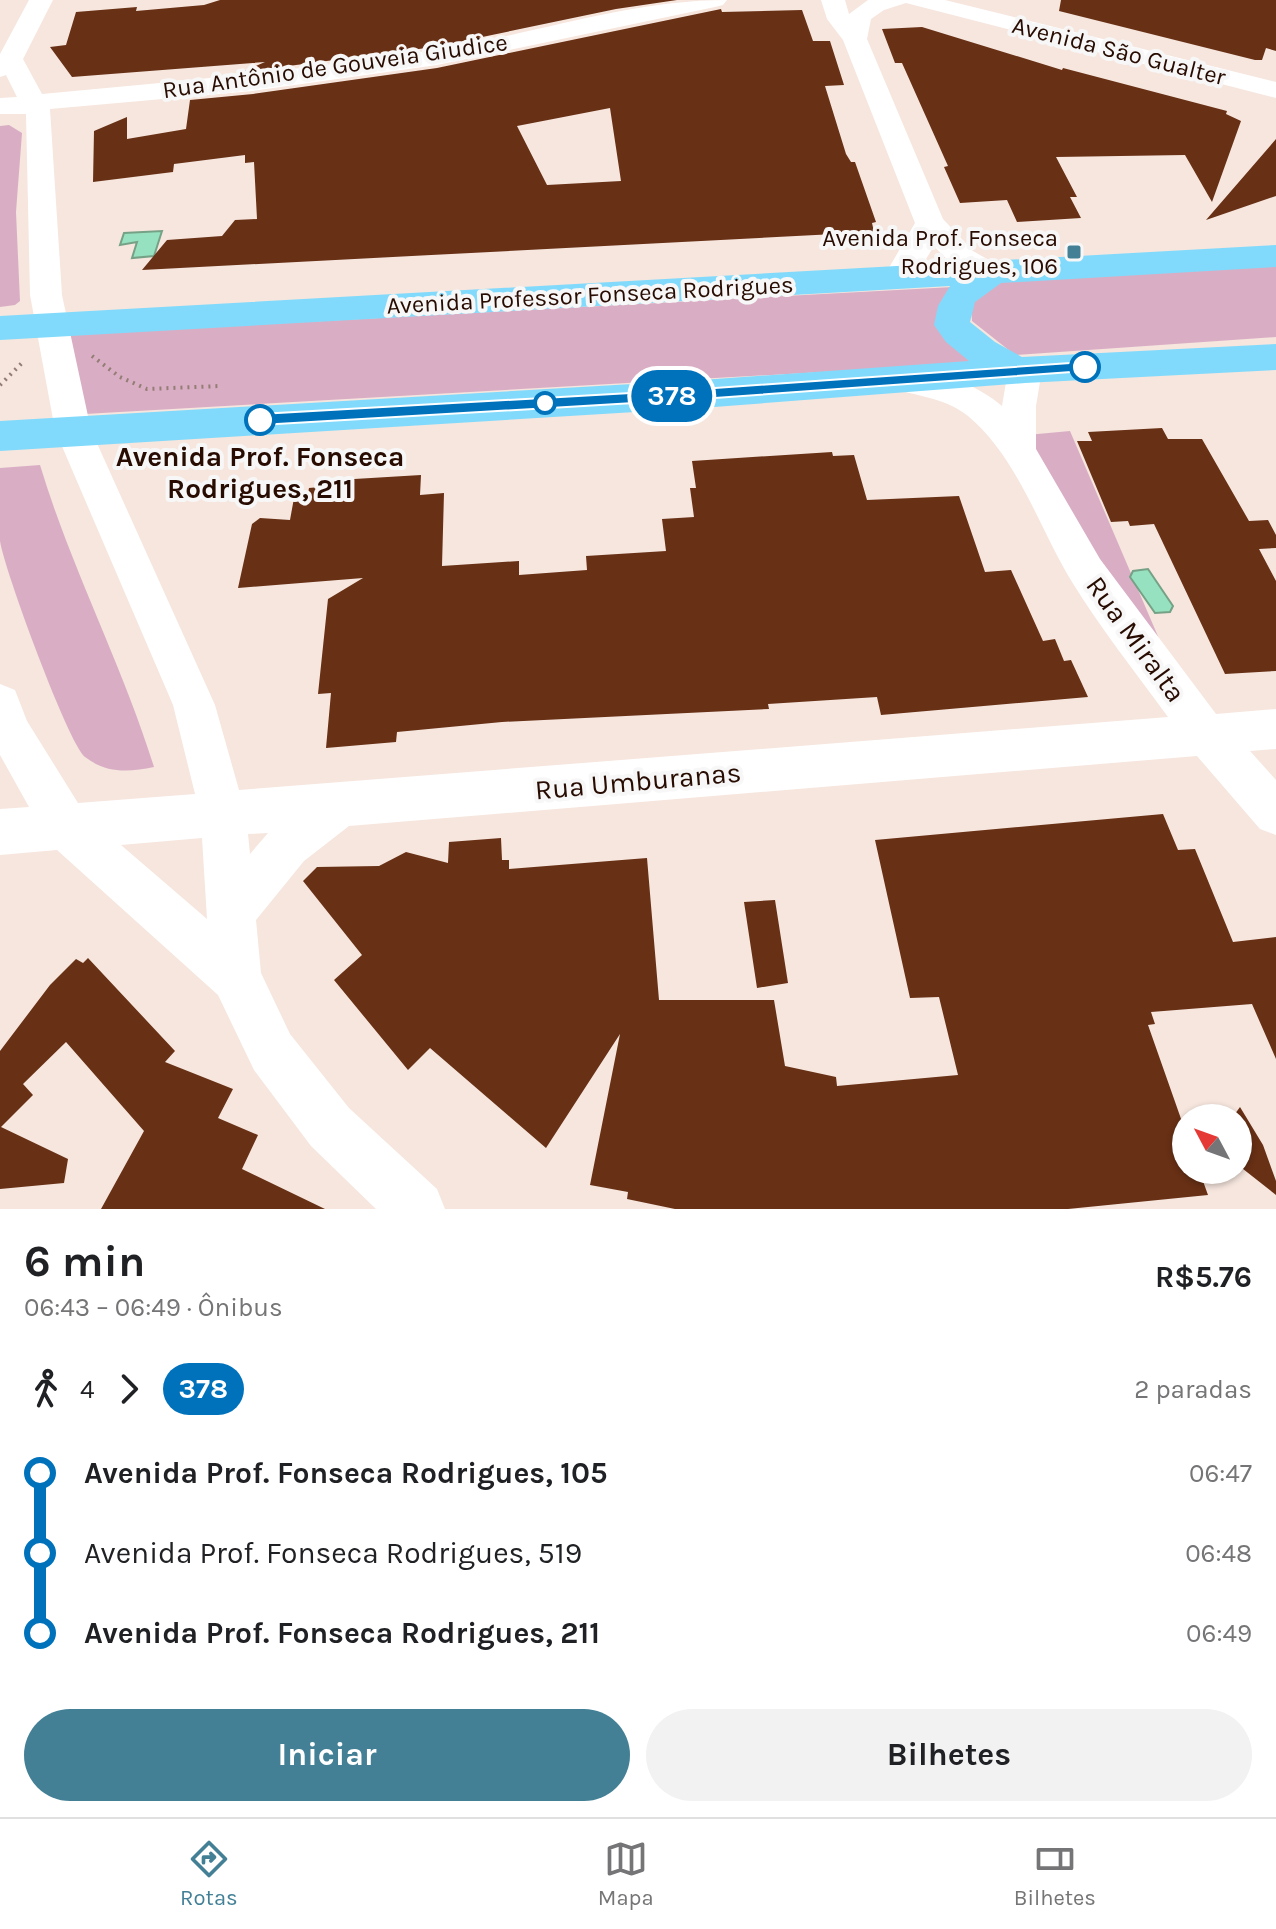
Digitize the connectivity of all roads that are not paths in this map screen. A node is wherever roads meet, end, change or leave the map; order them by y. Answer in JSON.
{"nodes":[{"id":1,"x":41,"y":0,"type":"edge"},
{"id":2,"x":715,"y":0,"type":"edge"},
{"id":3,"x":833,"y":0,"type":"edge"},
{"id":4,"x":896,"y":0,"type":"edge"},
{"id":5,"x":916,"y":0,"type":"edge"},
{"id":6,"x":855,"y":39,"type":"junction"},
{"id":7,"x":5,"y":64,"type":"edge"},
{"id":8,"x":1276,"y":90,"type":"edge"},
{"id":9,"x":33,"y":103,"type":"junction"},
{"id":10,"x":0,"y":106,"type":"edge"},
{"id":11,"x":930,"y":223,"type":"junction"},
{"id":12,"x":1276,"y":256,"type":"edge"},
{"id":13,"x":990,"y":274,"type":"junction"},
{"id":14,"x":899,"y":278,"type":"junction"},
{"id":15,"x":51,"y":325,"type":"junction"},
{"id":16,"x":0,"y":328,"type":"edge"},
{"id":17,"x":1276,"y":357,"type":"edge"},
{"id":18,"x":1021,"y":370,"type":"junction"},
{"id":19,"x":906,"y":380,"type":"junction"},
{"id":20,"x":73,"y":430,"type":"junction"},
{"id":21,"x":0,"y":436,"type":"edge"},
{"id":22,"x":1018,"y":450,"type":"junction"},
{"id":23,"x":0,"y":704,"type":"edge"},
{"id":24,"x":1276,"y":729,"type":"edge"},
{"id":25,"x":1205,"y":733,"type":"junction"},
{"id":26,"x":338,"y":806,"type":"junction"},
{"id":27,"x":1276,"y":813,"type":"edge"},
{"id":28,"x":223,"y":814,"type":"junction"},
{"id":29,"x":67,"y":828,"type":"junction"},
{"id":30,"x":0,"y":832,"type":"edge"},
{"id":31,"x":232,"y":911,"type":"junction"},
{"id":32,"x":236,"y":977,"type":"junction"},
{"id":33,"x":417,"y":1209,"type":"edge"}],
"edges":[{"from":1,"to":7,"type":"street"},
{"from":2,"to":9,"type":"street","name":"Rua Antônio de Gouveia Giudice"},
{"from":3,"to":6,"type":"street"},
{"from":4,"to":6,"type":"street"},
{"from":5,"to":8,"type":"street","name":"Avenida São Gualter"},
{"from":6,"to":11,"type":"street"},
{"from":7,"to":9,"type":"street"},
{"from":9,"to":10,"type":"street","name":"Rua Antônio de Gouveia Giudice"},
{"from":9,"to":15,"type":"street"},
{"from":11,"to":13,"type":"street"},
{"from":11,"to":14,"type":"street"},
{"from":12,"to":13,"type":"highway","name":"Avenida Professor Fonseca Rodrigues"},
{"from":13,"to":14,"type":"highway","name":"Avenida Professor Fonseca Rodrigues"},
{"from":13,"to":18,"type":"highway"},
{"from":14,"to":15,"type":"highway","name":"Avenida Professor Fonseca Rodrigues"},
{"from":15,"to":16,"type":"highway","name":"Avenida Professor Fonseca Rodrigues"},
{"from":15,"to":20,"type":"street"},
{"from":17,"to":18,"type":"highway"},
{"from":18,"to":19,"type":"highway"},
{"from":18,"to":22,"type":"street"},
{"from":19,"to":20,"type":"highway"},
{"from":19,"to":22,"type":"street","name":"Rua Miralta"},
{"from":20,"to":21,"type":"highway"},
{"from":20,"to":28,"type":"street"},
{"from":22,"to":25,"type":"street","name":"Rua Miralta"},
{"from":23,"to":29,"type":"street"},
{"from":24,"to":25,"type":"street","name":"Rua Umburanas"},
{"from":25,"to":26,"type":"street","name":"Rua Umburanas"},
{"from":25,"to":27,"type":"street","name":"Rua Miralta"},
{"from":26,"to":28,"type":"street","name":"Rua Umburanas"},
{"from":26,"to":31,"type":"street"},
{"from":28,"to":29,"type":"street","name":"Rua Umburanas"},
{"from":28,"to":31,"type":"street"},
{"from":29,"to":30,"type":"street","name":"Rua Umburanas"},
{"from":29,"to":32,"type":"street"},
{"from":31,"to":32,"type":"street"},
{"from":32,"to":33,"type":"street"}]}
